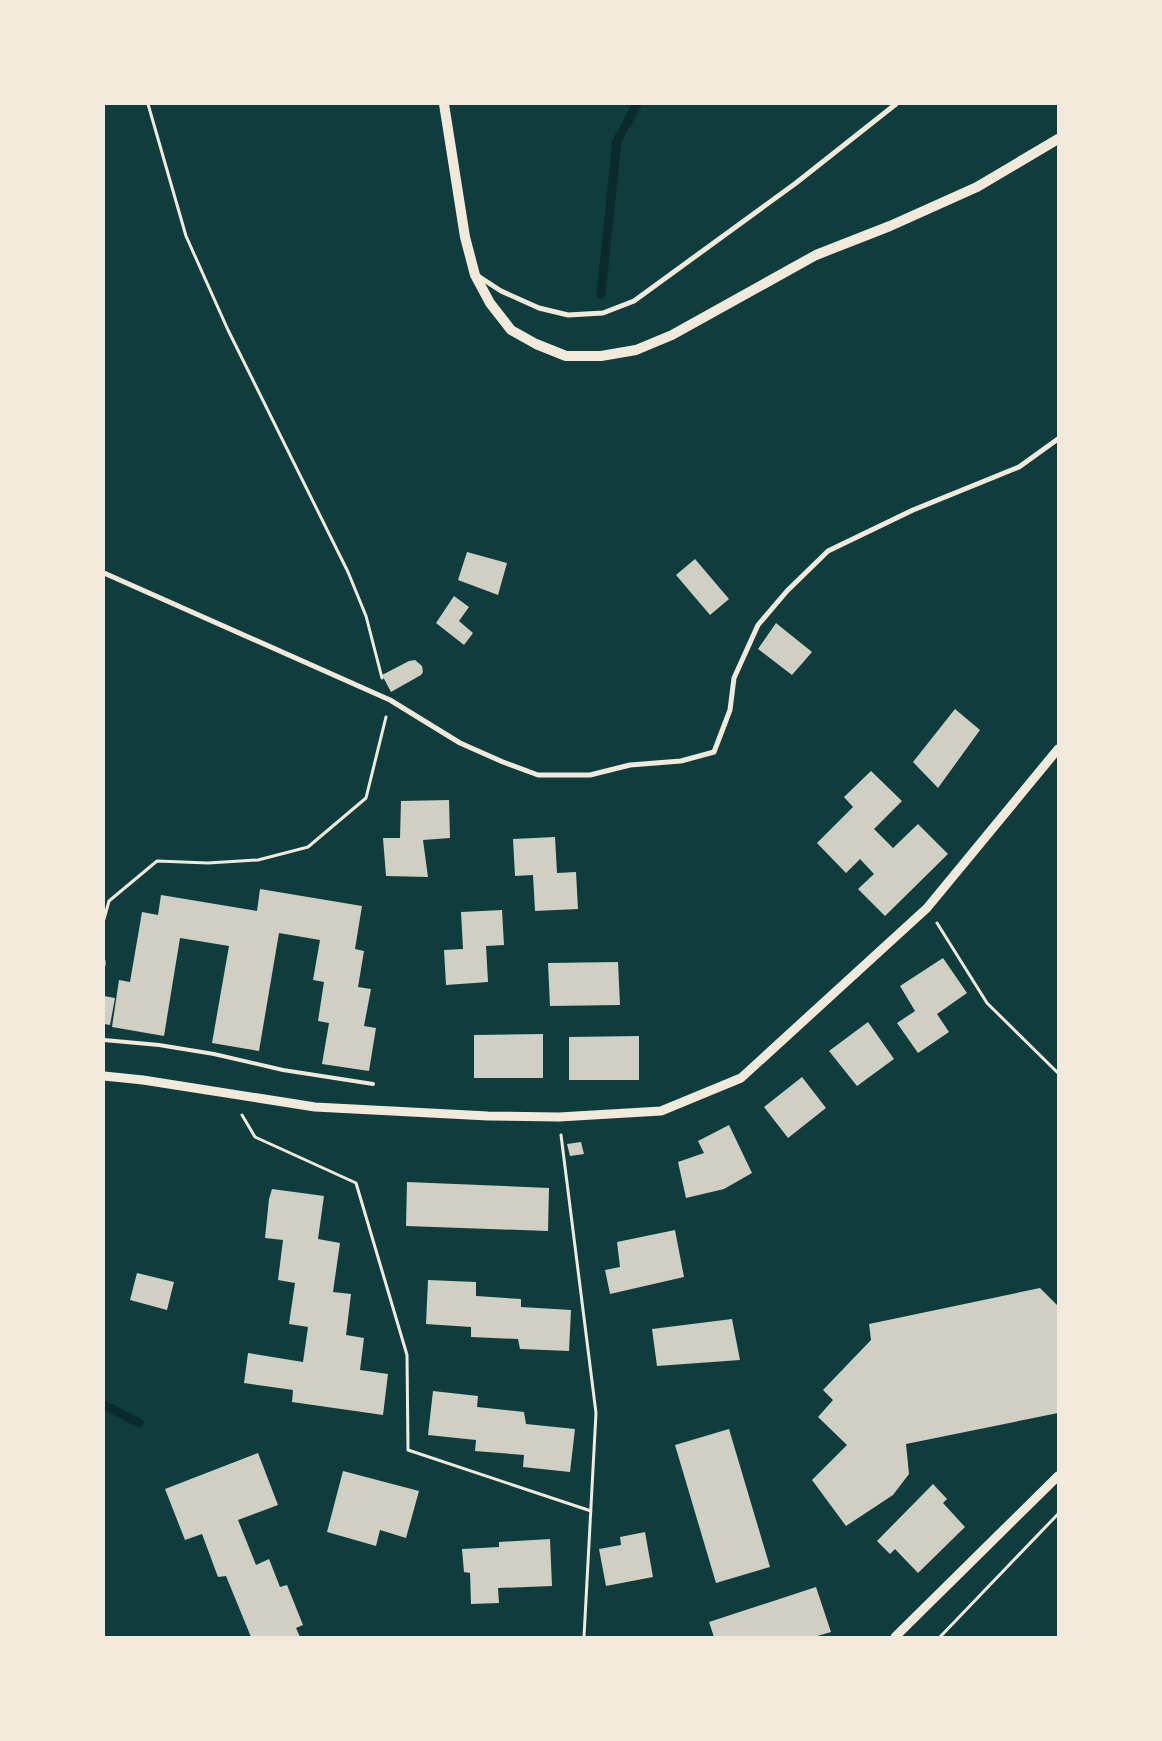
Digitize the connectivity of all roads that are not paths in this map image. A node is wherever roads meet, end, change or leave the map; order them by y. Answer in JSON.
{"nodes":[{"id":1,"x":444,"y":104,"type":"edge"},
{"id":2,"x":896,"y":104,"type":"edge"},
{"id":3,"x":1058,"y":139,"type":"edge"},
{"id":4,"x":475,"y":274,"type":"junction"},
{"id":5,"x":1058,"y":439,"type":"edge"},
{"id":6,"x":104,"y":573,"type":"edge"},
{"id":7,"x":1058,"y":749,"type":"edge"},
{"id":8,"x":104,"y":1040,"type":"edge"},
{"id":9,"x":104,"y":1076,"type":"edge"},
{"id":10,"x":373,"y":1084,"type":"dead end"},
{"id":11,"x":1058,"y":1476,"type":"edge"},
{"id":12,"x":895,"y":1637,"type":"edge"}],
"edges":[{"from":1,"to":4,"type":"main road"},
{"from":2,"to":4,"type":"street"},
{"from":3,"to":4,"type":"main road"},
{"from":5,"to":6,"type":"street"},
{"from":7,"to":9,"type":"street"},
{"from":8,"to":10,"type":"lane"},
{"from":11,"to":12,"type":"street"}]}
